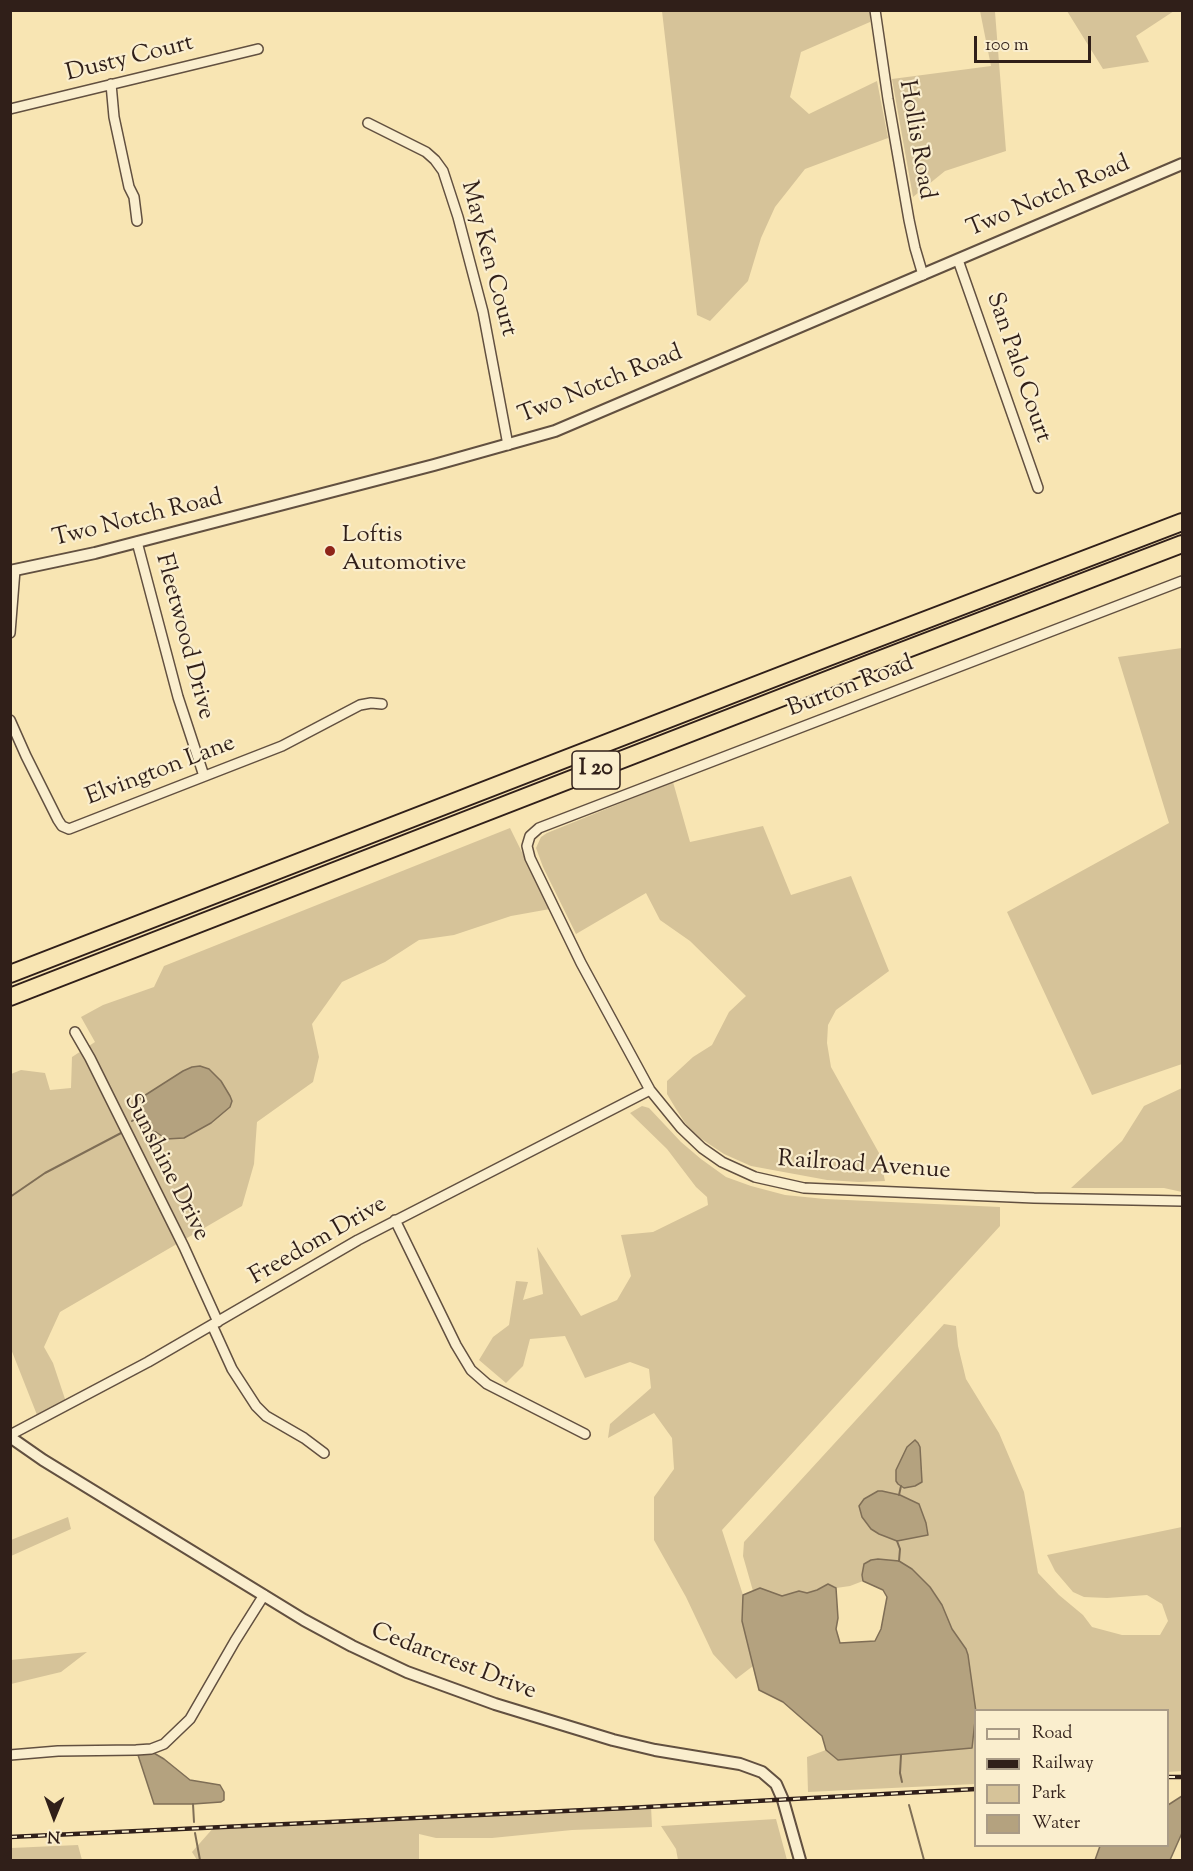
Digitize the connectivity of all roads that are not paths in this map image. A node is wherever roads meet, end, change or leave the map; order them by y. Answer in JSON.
{"nodes":[{"id":1,"x":875,"y":10,"type":"edge"},
{"id":2,"x":258,"y":49,"type":"dead end"},
{"id":3,"x":111,"y":84,"type":"junction"},
{"id":4,"x":10,"y":110,"type":"edge"},
{"id":5,"x":368,"y":123,"type":"dead end"},
{"id":6,"x":1182,"y":164,"type":"edge"},
{"id":7,"x":137,"y":221,"type":"dead end"},
{"id":8,"x":958,"y":260,"type":"junction"},
{"id":9,"x":923,"y":275,"type":"junction"},
{"id":10,"x":508,"y":445,"type":"junction"},
{"id":11,"x":1038,"y":488,"type":"dead end"},
{"id":12,"x":1182,"y":522,"type":"edge"},
{"id":13,"x":137,"y":542,"type":"junction"},
{"id":14,"x":1182,"y":544,"type":"edge"},
{"id":15,"x":13,"y":571,"type":"edge"},
{"id":16,"x":1182,"y":581,"type":"edge"},
{"id":17,"x":10,"y":633,"type":"edge"},
{"id":18,"x":382,"y":704,"type":"dead end"},
{"id":19,"x":10,"y":720,"type":"edge"},
{"id":20,"x":204,"y":776,"type":"junction"},
{"id":21,"x":533,"y":832,"type":"joint"},
{"id":22,"x":10,"y":974,"type":"edge"},
{"id":23,"x":10,"y":997,"type":"edge"},
{"id":24,"x":75,"y":1032,"type":"dead end"},
{"id":25,"x":650,"y":1090,"type":"junction"},
{"id":26,"x":1182,"y":1201,"type":"edge"},
{"id":27,"x":395,"y":1220,"type":"junction"},
{"id":28,"x":215,"y":1324,"type":"junction"},
{"id":29,"x":585,"y":1434,"type":"dead end"},
{"id":30,"x":10,"y":1436,"type":"edge"},
{"id":31,"x":324,"y":1453,"type":"dead end"},
{"id":32,"x":264,"y":1595,"type":"junction"},
{"id":33,"x":10,"y":1755,"type":"edge"},
{"id":34,"x":800,"y":1860,"type":"edge"}],
"edges":[{"from":1,"to":9,"type":"street","name":"Hollis Road"},
{"from":2,"to":3,"type":"street","name":"Dusty Court"},
{"from":3,"to":4,"type":"street","name":"Dusty Court"},
{"from":3,"to":7,"type":"street"},
{"from":5,"to":10,"type":"street","name":"May Ken Court"},
{"from":6,"to":8,"type":"street","name":"Two Notch Road"},
{"from":8,"to":9,"type":"street","name":"Two Notch Road"},
{"from":8,"to":11,"type":"street","name":"San Palo Court"},
{"from":9,"to":10,"type":"street","name":"Two Notch Road"},
{"from":10,"to":13,"type":"street","name":"Two Notch Road"},
{"from":12,"to":22,"type":"highway","number":"I 20"},
{"from":13,"to":15,"type":"street","name":"Two Notch Road"},
{"from":13,"to":20,"type":"street","name":"Fleetwood Drive"},
{"from":14,"to":23,"type":"highway","number":"I 20"},
{"from":15,"to":17,"type":"street"},
{"from":16,"to":21,"type":"street","name":"Burton Road"},
{"from":18,"to":20,"type":"street","name":"Elvington Lane"},
{"from":19,"to":20,"type":"street","name":"Elvington Lane"},
{"from":21,"to":25,"type":"street","name":"Railroad Avenue"},
{"from":24,"to":28,"type":"street","name":"Sunshine Drive"},
{"from":25,"to":26,"type":"street","name":"Railroad Avenue"},
{"from":25,"to":27,"type":"street","name":"Freedom Drive"},
{"from":27,"to":28,"type":"street","name":"Freedom Drive"},
{"from":27,"to":29,"type":"street"},
{"from":28,"to":30,"type":"street","name":"Freedom Drive"},
{"from":28,"to":31,"type":"street","name":"Sunshine Drive"},
{"from":30,"to":32,"type":"street","name":"Cedarcrest Drive"},
{"from":32,"to":33,"type":"street"},
{"from":32,"to":34,"type":"street","name":"Cedarcrest Drive"}]}
